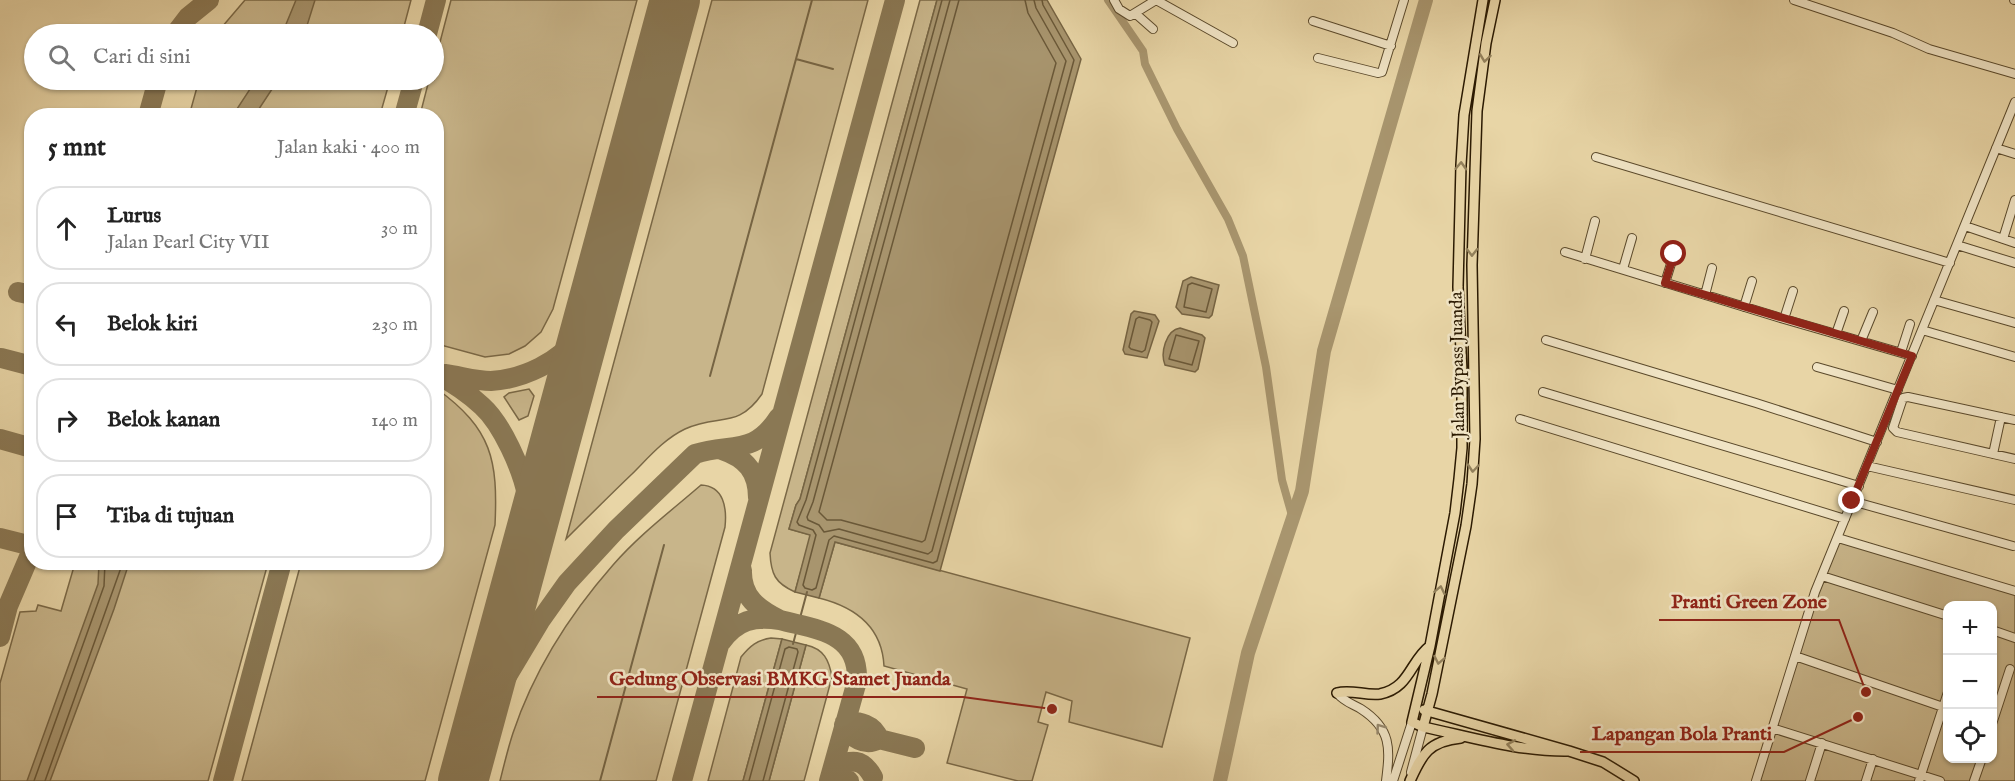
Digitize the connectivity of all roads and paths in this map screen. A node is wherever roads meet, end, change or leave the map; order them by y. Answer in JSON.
{"nodes":[{"id":1,"x":1114,"y":0,"type":"edge"},
{"id":2,"x":1156,"y":0,"type":"edge"},
{"id":3,"x":1404,"y":0,"type":"edge"},
{"id":4,"x":1483,"y":0,"type":"edge"},
{"id":5,"x":1495,"y":0,"type":"edge"},
{"id":6,"x":1794,"y":0,"type":"edge"},
{"id":7,"x":1136,"y":14,"type":"junction"},
{"id":8,"x":1313,"y":21,"type":"dead end"},
{"id":9,"x":1479,"y":24,"type":"junction"},
{"id":10,"x":1490,"y":25,"type":"junction"},
{"id":11,"x":1153,"y":29,"type":"dead end"},
{"id":12,"x":1233,"y":43,"type":"dead end"},
{"id":13,"x":1391,"y":46,"type":"junction"},
{"id":14,"x":1318,"y":58,"type":"dead end"},
{"id":15,"x":2015,"y":74,"type":"edge"},
{"id":16,"x":2015,"y":102,"type":"edge"},
{"id":17,"x":1996,"y":148,"type":"junction"},
{"id":18,"x":2015,"y":154,"type":"edge"},
{"id":19,"x":1596,"y":157,"type":"dead end"},
{"id":20,"x":2015,"y":200,"type":"edge"},
{"id":21,"x":1595,"y":221,"type":"dead end"},
{"id":22,"x":1965,"y":226,"type":"junction"},
{"id":23,"x":1632,"y":238,"type":"dead end"},
{"id":24,"x":2003,"y":239,"type":"junction"},
{"id":25,"x":2015,"y":243,"type":"edge"},
{"id":26,"x":1957,"y":245,"type":"junction"},
{"id":27,"x":1565,"y":252,"type":"dead end"},
{"id":28,"x":1674,"y":254,"type":"dead end"},
{"id":29,"x":1585,"y":259,"type":"junction"},
{"id":30,"x":1950,"y":263,"type":"junction"},
{"id":31,"x":2015,"y":263,"type":"edge"},
{"id":32,"x":1712,"y":268,"type":"dead end"},
{"id":33,"x":1623,"y":269,"type":"junction"},
{"id":34,"x":1752,"y":281,"type":"dead end"},
{"id":35,"x":1665,"y":283,"type":"junction"},
{"id":36,"x":1793,"y":291,"type":"dead end"},
{"id":37,"x":1705,"y":295,"type":"junction"},
{"id":38,"x":1934,"y":300,"type":"junction"},
{"id":39,"x":1744,"y":307,"type":"junction"},
{"id":40,"x":1844,"y":311,"type":"dead end"},
{"id":41,"x":1873,"y":312,"type":"dead end"},
{"id":42,"x":1784,"y":319,"type":"junction"},
{"id":43,"x":2015,"y":323,"type":"edge"},
{"id":44,"x":1910,"y":324,"type":"dead end"},
{"id":45,"x":1922,"y":330,"type":"junction"},
{"id":46,"x":1836,"y":334,"type":"junction"},
{"id":47,"x":1546,"y":340,"type":"dead end"},
{"id":48,"x":1861,"y":340,"type":"junction"},
{"id":49,"x":1901,"y":352,"type":"junction"},
{"id":50,"x":1912,"y":356,"type":"junction"},
{"id":51,"x":2015,"y":357,"type":"edge"},
{"id":52,"x":1816,"y":367,"type":"dead end"},
{"id":53,"x":1898,"y":390,"type":"junction"},
{"id":54,"x":1543,"y":392,"type":"dead end"},
{"id":55,"x":1896,"y":406,"type":"junction"},
{"id":56,"x":1891,"y":417,"type":"junction"},
{"id":57,"x":2001,"y":417,"type":"junction"},
{"id":58,"x":1520,"y":419,"type":"dead end"},
{"id":59,"x":2015,"y":420,"type":"edge"},
{"id":60,"x":1877,"y":442,"type":"junction"},
{"id":61,"x":1993,"y":454,"type":"junction"},
{"id":62,"x":2015,"y":459,"type":"edge"},
{"id":63,"x":1867,"y":466,"type":"junction"},
{"id":64,"x":1859,"y":486,"type":"junction"},
{"id":65,"x":2015,"y":500,"type":"edge"},
{"id":66,"x":1852,"y":501,"type":"junction"},
{"id":67,"x":1845,"y":519,"type":"junction"},
{"id":68,"x":1838,"y":538,"type":"junction"},
{"id":69,"x":2013,"y":546,"type":"dead end"},
{"id":70,"x":1822,"y":576,"type":"junction"},
{"id":71,"x":2015,"y":591,"type":"edge"},
{"id":72,"x":1943,"y":615,"type":"edge"},
{"id":73,"x":1997,"y":632,"type":"edge"},
{"id":74,"x":2015,"y":638,"type":"edge"},
{"id":75,"x":1430,"y":646,"type":"junction"},
{"id":76,"x":1795,"y":656,"type":"junction"},
{"id":77,"x":2010,"y":669,"type":"dead end"},
{"id":78,"x":1337,"y":693,"type":"joint"},
{"id":79,"x":1943,"y":707,"type":"joint"},
{"id":80,"x":1415,"y":709,"type":"junction"},
{"id":81,"x":1997,"y":709,"type":"edge"},
{"id":82,"x":1427,"y":711,"type":"junction"},
{"id":83,"x":1412,"y":722,"type":"junction"},
{"id":84,"x":1423,"y":727,"type":"junction"},
{"id":85,"x":1772,"y":728,"type":"junction"},
{"id":86,"x":1469,"y":737,"type":"junction"},
{"id":87,"x":1822,"y":743,"type":"junction"},
{"id":88,"x":1569,"y":751,"type":"junction"},
{"id":89,"x":1873,"y":759,"type":"junction"},
{"id":90,"x":1981,"y":763,"type":"edge"},
{"id":91,"x":1920,"y":778,"type":"edge"},
{"id":92,"x":1386,"y":781,"type":"edge"},
{"id":93,"x":1393,"y":781,"type":"edge"},
{"id":94,"x":1409,"y":781,"type":"edge"},
{"id":95,"x":1634,"y":781,"type":"edge"},
{"id":96,"x":1756,"y":781,"type":"edge"},
{"id":97,"x":1810,"y":781,"type":"edge"},
{"id":98,"x":1866,"y":781,"type":"edge"},
{"id":99,"x":1940,"y":781,"type":"edge"},
{"id":100,"x":1974,"y":781,"type":"edge"}],
"edges":[{"from":1,"to":7,"type":"street"},
{"from":2,"to":7,"type":"street"},
{"from":2,"to":12,"type":"street"},
{"from":3,"to":13,"type":"street"},
{"from":4,"to":9,"type":"main road","name":"Jalan Bypass Juanda"},
{"from":5,"to":10,"type":"main road","name":"Jalan Bypass Juanda"},
{"from":6,"to":15,"type":"street"},
{"from":7,"to":11,"type":"street"},
{"from":8,"to":13,"type":"street"},
{"from":9,"to":10,"type":"main road"},
{"from":75,"to":9,"type":"main road","name":"Jalan Bypass Juanda","one_way":true},
{"from":10,"to":82,"type":"main road","name":"Jalan Bypass Juanda","one_way":true},
{"from":13,"to":14,"type":"street"},
{"from":16,"to":17,"type":"street"},
{"from":17,"to":18,"type":"street"},
{"from":17,"to":22,"type":"street"},
{"from":19,"to":30,"type":"street"},
{"from":20,"to":24,"type":"street"},
{"from":21,"to":29,"type":"street"},
{"from":22,"to":24,"type":"street"},
{"from":22,"to":26,"type":"street"},
{"from":23,"to":33,"type":"street"},
{"from":24,"to":25,"type":"street"},
{"from":26,"to":30,"type":"street"},
{"from":26,"to":31,"type":"street"},
{"from":27,"to":29,"type":"street"},
{"from":28,"to":35,"type":"street"},
{"from":29,"to":33,"type":"street"},
{"from":30,"to":38,"type":"street"},
{"from":32,"to":37,"type":"street"},
{"from":33,"to":35,"type":"street"},
{"from":34,"to":39,"type":"street"},
{"from":35,"to":37,"type":"street"},
{"from":36,"to":42,"type":"street"},
{"from":37,"to":39,"type":"street"},
{"from":38,"to":43,"type":"street"},
{"from":38,"to":45,"type":"street"},
{"from":39,"to":42,"type":"street"},
{"from":40,"to":46,"type":"street"},
{"from":41,"to":48,"type":"street"},
{"from":42,"to":46,"type":"street"},
{"from":44,"to":49,"type":"street"},
{"from":45,"to":50,"type":"street"},
{"from":45,"to":51,"type":"street"},
{"from":46,"to":48,"type":"street"},
{"from":47,"to":60,"type":"street"},
{"from":48,"to":49,"type":"street"},
{"from":49,"to":50,"type":"street"},
{"from":50,"to":53,"type":"street"},
{"from":52,"to":53,"type":"street"},
{"from":53,"to":55,"type":"street"},
{"from":54,"to":64,"type":"street"},
{"from":55,"to":56,"type":"street"},
{"from":55,"to":57,"type":"street"},
{"from":56,"to":60,"type":"street"},
{"from":56,"to":61,"type":"street"},
{"from":57,"to":59,"type":"street"},
{"from":57,"to":61,"type":"street"},
{"from":58,"to":67,"type":"street"},
{"from":60,"to":63,"type":"street"},
{"from":61,"to":62,"type":"street"},
{"from":63,"to":64,"type":"street"},
{"from":63,"to":65,"type":"street"},
{"from":64,"to":66,"type":"street"},
{"from":66,"to":67,"type":"street"},
{"from":66,"to":69,"type":"street"},
{"from":67,"to":68,"type":"street"},
{"from":68,"to":70,"type":"street"},
{"from":68,"to":71,"type":"street"},
{"from":70,"to":72,"type":"street"},
{"from":70,"to":76,"type":"street"},
{"from":73,"to":74,"type":"street"},
{"from":75,"to":78,"type":"main road"},
{"from":75,"to":80,"type":"main road","name":"Jalan Bypass Juanda"},
{"from":76,"to":79,"type":"street"},
{"from":76,"to":85,"type":"street"},
{"from":77,"to":81,"type":"street"},
{"from":92,"to":78,"type":"street","one_way":true},
{"from":79,"to":91,"type":"street"},
{"from":80,"to":82,"type":"main road"},
{"from":80,"to":83,"type":"main road","name":"Jalan Bypass Juanda"},
{"from":82,"to":84,"type":"main road","name":"Jalan Bypass Juanda"},
{"from":82,"to":88,"type":"main road"},
{"from":83,"to":84,"type":"main road"},
{"from":83,"to":93,"type":"street"},
{"from":84,"to":86,"type":"main road"},
{"from":84,"to":94,"type":"street"},
{"from":85,"to":87,"type":"street"},
{"from":85,"to":96,"type":"street"},
{"from":88,"to":86,"type":"main road","one_way":true},
{"from":86,"to":94,"type":"main road"},
{"from":87,"to":89,"type":"street"},
{"from":87,"to":97,"type":"street"},
{"from":88,"to":95,"type":"main road"},
{"from":89,"to":91,"type":"street"},
{"from":89,"to":98,"type":"street"},
{"from":90,"to":100,"type":"street"},
{"from":91,"to":99,"type":"street"}]}
